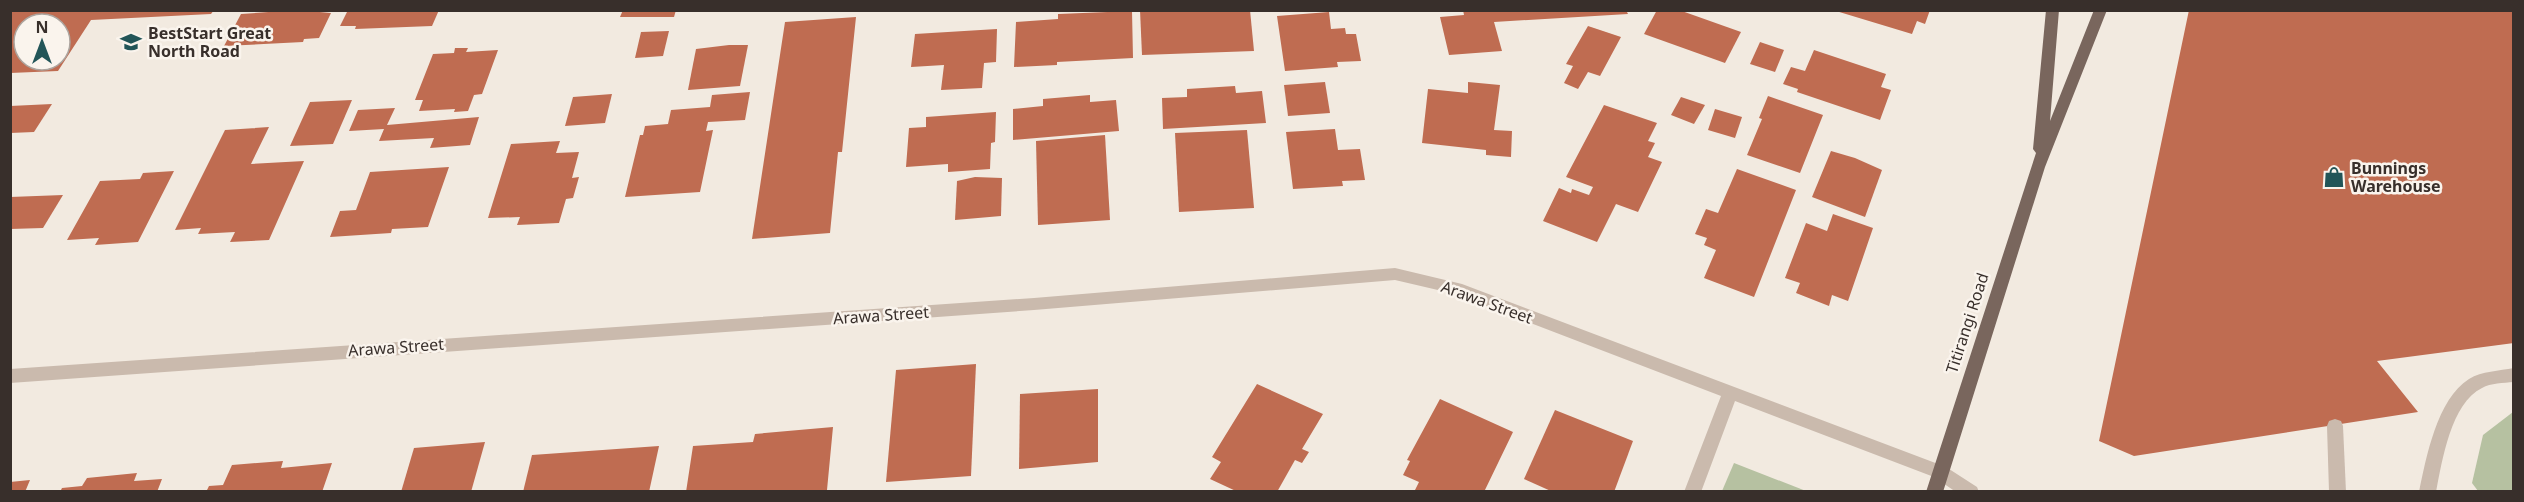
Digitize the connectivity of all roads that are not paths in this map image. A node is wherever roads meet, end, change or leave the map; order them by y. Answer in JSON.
{"nodes":[{"id":1,"x":2053,"y":10,"type":"edge"},
{"id":2,"x":2101,"y":10,"type":"edge"},
{"id":3,"x":2038,"y":167,"type":"junction"},
{"id":4,"x":2514,"y":375,"type":"edge"},
{"id":5,"x":10,"y":376,"type":"edge"},
{"id":6,"x":1730,"y":394,"type":"junction"},
{"id":7,"x":2335,"y":426,"type":"dead end"},
{"id":8,"x":1940,"y":472,"type":"junction"},
{"id":9,"x":1692,"y":492,"type":"edge"},
{"id":10,"x":1934,"y":492,"type":"edge"},
{"id":11,"x":1971,"y":492,"type":"edge"},
{"id":12,"x":2338,"y":492,"type":"edge"},
{"id":13,"x":2427,"y":492,"type":"edge"}],
"edges":[{"from":1,"to":3,"type":"main road","name":"Titirangi Road"},
{"from":2,"to":3,"type":"main road","name":"Titirangi Road"},
{"from":3,"to":8,"type":"main road","name":"Titirangi Road"},
{"from":4,"to":13,"type":"street"},
{"from":5,"to":6,"type":"street","name":"Arawa Street"},
{"from":6,"to":8,"type":"street","name":"Arawa Street"},
{"from":6,"to":9,"type":"street"},
{"from":7,"to":12,"type":"street"},
{"from":8,"to":10,"type":"main road","name":"Titirangi Road"},
{"from":8,"to":11,"type":"street","name":"Arawa Street"}]}
